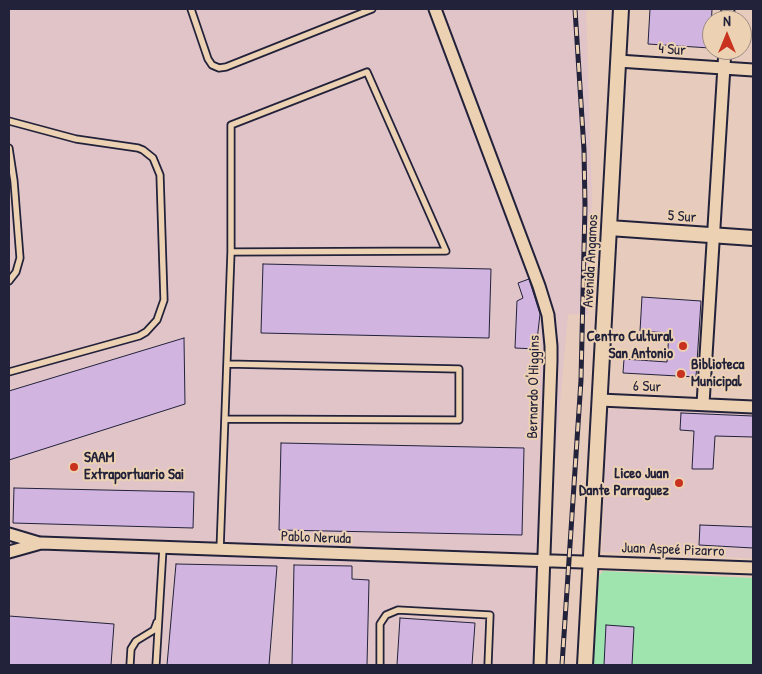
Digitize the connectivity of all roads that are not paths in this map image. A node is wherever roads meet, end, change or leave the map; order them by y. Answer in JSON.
{"nodes":[{"id":1,"x":191,"y":9,"type":"edge"},
{"id":2,"x":372,"y":9,"type":"edge"},
{"id":3,"x":435,"y":9,"type":"edge"},
{"id":4,"x":621,"y":9,"type":"edge"},
{"id":5,"x":724,"y":60,"type":"edge"},
{"id":6,"x":618,"y":61,"type":"junction"},
{"id":7,"x":724,"y":68,"type":"junction"},
{"id":8,"x":753,"y":70,"type":"edge"},
{"id":9,"x":9,"y":121,"type":"edge"},
{"id":10,"x":9,"y":148,"type":"edge"},
{"id":11,"x":609,"y":228,"type":"junction"},
{"id":12,"x":714,"y":236,"type":"junction"},
{"id":13,"x":753,"y":238,"type":"edge"},
{"id":14,"x":231,"y":252,"type":"junction"},
{"id":15,"x":9,"y":281,"type":"edge"},
{"id":16,"x":227,"y":364,"type":"junction"},
{"id":17,"x":9,"y":372,"type":"edge"},
{"id":18,"x":600,"y":400,"type":"junction"},
{"id":19,"x":703,"y":404,"type":"junction"},
{"id":20,"x":753,"y":407,"type":"edge"},
{"id":21,"x":225,"y":419,"type":"junction"},
{"id":22,"x":9,"y":534,"type":"edge"},
{"id":23,"x":41,"y":543,"type":"junction"},
{"id":24,"x":163,"y":548,"type":"junction"},
{"id":25,"x":220,"y":550,"type":"junction"},
{"id":26,"x":9,"y":552,"type":"edge"},
{"id":27,"x":543,"y":561,"type":"junction"},
{"id":28,"x":591,"y":562,"type":"junction"},
{"id":29,"x":753,"y":568,"type":"edge"},
{"id":30,"x":159,"y":618,"type":"junction"},
{"id":31,"x":130,"y":665,"type":"edge"},
{"id":32,"x":156,"y":665,"type":"edge"},
{"id":33,"x":380,"y":665,"type":"edge"},
{"id":34,"x":488,"y":665,"type":"edge"},
{"id":35,"x":540,"y":665,"type":"edge"},
{"id":36,"x":585,"y":665,"type":"edge"}],
"edges":[{"from":1,"to":2,"type":"lane"},
{"from":3,"to":27,"type":"street","name":"Bernardo O'Higgins"},
{"from":4,"to":6,"type":"street","name":"Avenida Angamos"},
{"from":5,"to":7,"type":"street"},
{"from":6,"to":7,"type":"street","name":"4 Sur"},
{"from":6,"to":11,"type":"street","name":"Avenida Angamos"},
{"from":7,"to":8,"type":"street","name":"4 Sur"},
{"from":7,"to":12,"type":"street"},
{"from":9,"to":17,"type":"lane"},
{"from":10,"to":15,"type":"lane"},
{"from":11,"to":12,"type":"street","name":"5 Sur"},
{"from":11,"to":18,"type":"street","name":"Avenida Angamos"},
{"from":12,"to":13,"type":"street","name":"5 Sur"},
{"from":12,"to":19,"type":"street"},
{"from":14,"to":14,"type":"lane"},
{"from":14,"to":16,"type":"lane"},
{"from":16,"to":21,"type":"lane"},
{"from":16,"to":21,"type":"lane"},
{"from":18,"to":19,"type":"street","name":"6 Sur"},
{"from":18,"to":28,"type":"street","name":"Avenida Angamos"},
{"from":19,"to":20,"type":"street","name":"6 Sur"},
{"from":21,"to":25,"type":"lane"},
{"from":22,"to":23,"type":"street","name":"Pablo Neruda"},
{"from":23,"to":24,"type":"street","name":"Pablo Neruda"},
{"from":23,"to":26,"type":"street","name":"Pablo Neruda"},
{"from":24,"to":25,"type":"street","name":"Pablo Neruda"},
{"from":24,"to":30,"type":"lane"},
{"from":25,"to":27,"type":"street","name":"Pablo Neruda"},
{"from":27,"to":28,"type":"street","name":"Pablo Neruda"},
{"from":27,"to":35,"type":"street","name":"Bernardo O'Higgins"},
{"from":28,"to":29,"type":"street","name":"Juan Aspeé Pizarro"},
{"from":28,"to":36,"type":"street","name":"Avenida Angamos"},
{"from":30,"to":31,"type":"lane"},
{"from":30,"to":32,"type":"lane"},
{"from":33,"to":34,"type":"lane"}]}
